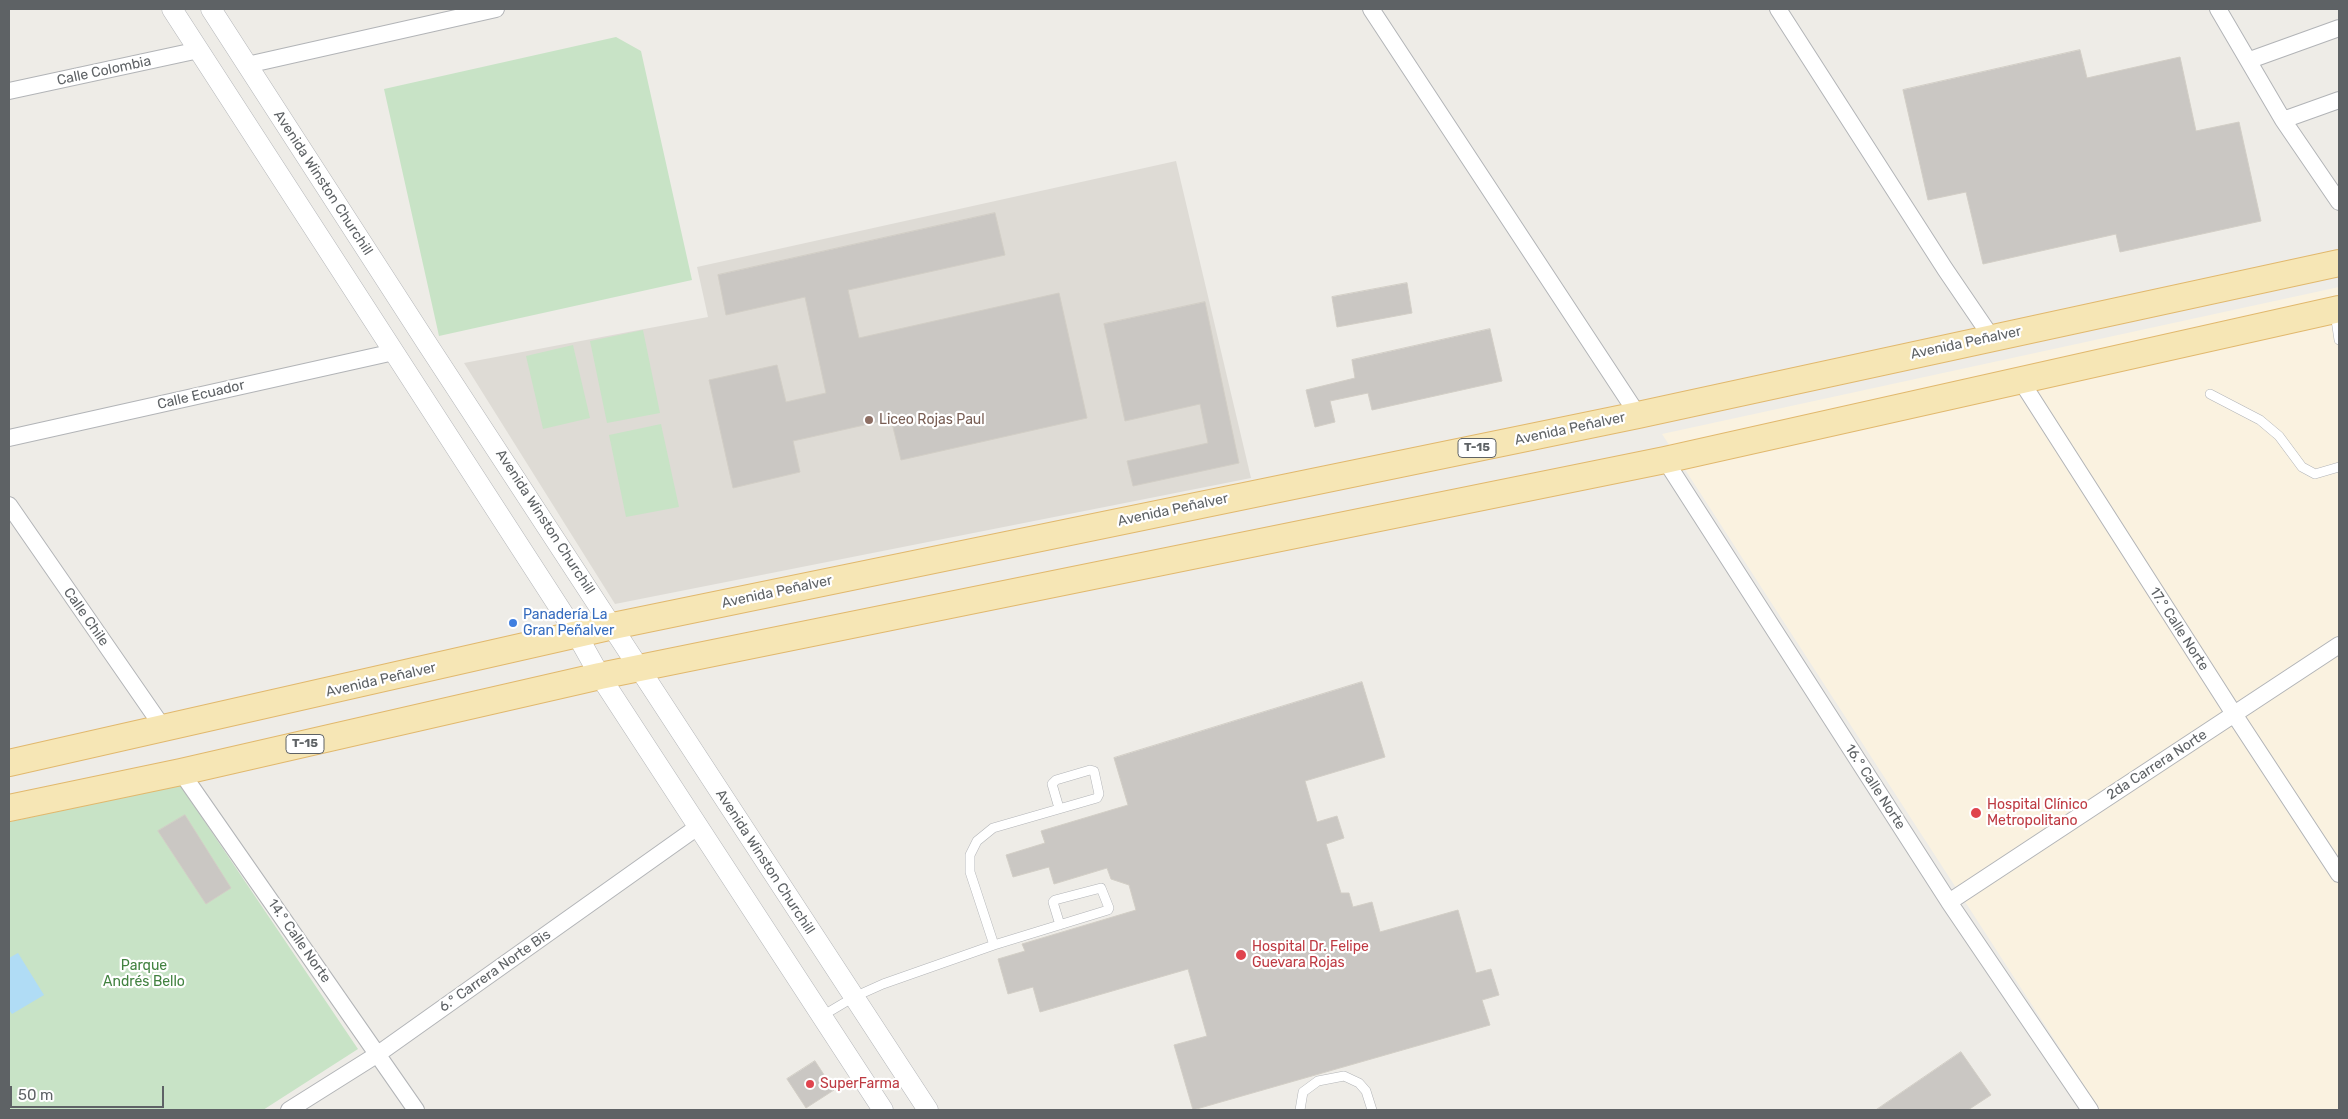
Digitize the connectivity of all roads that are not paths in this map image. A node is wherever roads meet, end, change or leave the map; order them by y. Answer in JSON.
{"nodes":[{"id":1,"x":172,"y":9,"type":"edge"},
{"id":2,"x":211,"y":9,"type":"edge"},
{"id":3,"x":496,"y":9,"type":"edge"},
{"id":4,"x":1371,"y":9,"type":"edge"},
{"id":5,"x":1778,"y":9,"type":"edge"},
{"id":6,"x":2218,"y":9,"type":"edge"},
{"id":7,"x":2339,"y":28,"type":"edge"},
{"id":8,"x":199,"y":50,"type":"junction"},
{"id":9,"x":2250,"y":60,"type":"junction"},
{"id":10,"x":247,"y":65,"type":"junction"},
{"id":11,"x":9,"y":91,"type":"edge"},
{"id":12,"x":2339,"y":100,"type":"edge"},
{"id":13,"x":2283,"y":120,"type":"junction"},
{"id":14,"x":2339,"y":202,"type":"edge"},
{"id":15,"x":2339,"y":263,"type":"edge"},
{"id":16,"x":2337,"y":310,"type":"edge"},
{"id":17,"x":1992,"y":338,"type":"junction"},
{"id":18,"x":2339,"y":340,"type":"edge"},
{"id":19,"x":394,"y":352,"type":"junction"},
{"id":20,"x":2021,"y":381,"type":"junction"},
{"id":21,"x":2210,"y":394,"type":"dead end"},
{"id":22,"x":1638,"y":415,"type":"junction"},
{"id":23,"x":9,"y":438,"type":"edge"},
{"id":24,"x":1665,"y":460,"type":"junction"},
{"id":25,"x":2339,"y":467,"type":"edge"},
{"id":26,"x":9,"y":505,"type":"edge"},
{"id":27,"x":613,"y":626,"type":"junction"},
{"id":28,"x":577,"y":635,"type":"junction"},
{"id":29,"x":2339,"y":645,"type":"edge"},
{"id":30,"x":640,"y":669,"type":"junction"},
{"id":31,"x":600,"y":676,"type":"junction"},
{"id":32,"x":2234,"y":714,"type":"junction"},
{"id":33,"x":164,"y":729,"type":"junction"},
{"id":34,"x":9,"y":763,"type":"edge"},
{"id":35,"x":181,"y":772,"type":"junction"},
{"id":36,"x":9,"y":808,"type":"edge"},
{"id":37,"x":1060,"y":808,"type":"junction"},
{"id":38,"x":699,"y":826,"type":"junction"},
{"id":39,"x":2339,"y":874,"type":"edge"},
{"id":40,"x":1949,"y":902,"type":"junction"},
{"id":41,"x":1060,"y":925,"type":"junction"},
{"id":42,"x":994,"y":944,"type":"junction"},
{"id":43,"x":854,"y":997,"type":"junction"},
{"id":44,"x":822,"y":1016,"type":"junction"},
{"id":45,"x":378,"y":1054,"type":"junction"},
{"id":46,"x":289,"y":1110,"type":"edge"},
{"id":47,"x":416,"y":1110,"type":"edge"},
{"id":48,"x":883,"y":1110,"type":"edge"},
{"id":49,"x":928,"y":1110,"type":"edge"},
{"id":50,"x":1300,"y":1110,"type":"edge"},
{"id":51,"x":1372,"y":1110,"type":"edge"},
{"id":52,"x":2090,"y":1110,"type":"edge"}],
"edges":[{"from":1,"to":8,"type":"street"},
{"from":2,"to":10,"type":"street","name":"Avenida Winston Churchill"},
{"from":3,"to":10,"type":"street"},
{"from":4,"to":22,"type":"street"},
{"from":5,"to":17,"type":"street"},
{"from":6,"to":9,"type":"street"},
{"from":7,"to":9,"type":"street"},
{"from":8,"to":11,"type":"street","name":"Calle Colombia"},
{"from":8,"to":19,"type":"street"},
{"from":9,"to":13,"type":"street"},
{"from":10,"to":27,"type":"street","name":"Avenida Winston Churchill"},
{"from":12,"to":13,"type":"street"},
{"from":13,"to":14,"type":"street"},
{"from":15,"to":17,"type":"main road","name":"Avenida Peñalver","number":"T-15"},
{"from":16,"to":18,"type":"lane"},
{"from":16,"to":20,"type":"main road","number":"T-15"},
{"from":17,"to":22,"type":"main road","name":"Avenida Peñalver","number":"T-15"},
{"from":19,"to":23,"type":"street","name":"Calle Ecuador"},
{"from":19,"to":28,"type":"street"},
{"from":20,"to":24,"type":"main road","number":"T-15"},
{"from":20,"to":32,"type":"street","name":"17.° Calle Norte"},
{"from":21,"to":25,"type":"lane"},
{"from":22,"to":27,"type":"main road","name":"Avenida Peñalver","number":"T-15"},
{"from":24,"to":30,"type":"main road","number":"T-15"},
{"from":24,"to":40,"type":"street","name":"16.° Calle Norte"},
{"from":26,"to":33,"type":"street","name":"Calle Chile"},
{"from":27,"to":28,"type":"main road","name":"Avenida Peñalver","number":"T-15"},
{"from":27,"to":30,"type":"street","name":"Avenida Winston Churchill"},
{"from":28,"to":31,"type":"street"},
{"from":28,"to":33,"type":"main road","name":"Avenida Peñalver","number":"T-15"},
{"from":29,"to":32,"type":"street","name":"2da Carrera Norte"},
{"from":30,"to":31,"type":"main road","number":"T-15"},
{"from":30,"to":43,"type":"street","name":"Avenida Winston Churchill"},
{"from":31,"to":35,"type":"main road","number":"T-15"},
{"from":31,"to":38,"type":"street"},
{"from":32,"to":39,"type":"street","name":"17.° Calle Norte"},
{"from":32,"to":40,"type":"street","name":"2da Carrera Norte"},
{"from":33,"to":34,"type":"main road","name":"Avenida Peñalver","number":"T-15"},
{"from":35,"to":36,"type":"main road","number":"T-15"},
{"from":35,"to":45,"type":"street","name":"14.° Calle Norte"},
{"from":37,"to":37,"type":"lane"},
{"from":37,"to":42,"type":"lane"},
{"from":38,"to":44,"type":"street"},
{"from":38,"to":45,"type":"street","name":"6.° Carrera Norte Bis"},
{"from":40,"to":52,"type":"street","name":"16.° Calle Norte"},
{"from":41,"to":41,"type":"lane"},
{"from":41,"to":42,"type":"lane"},
{"from":42,"to":43,"type":"lane"},
{"from":43,"to":44,"type":"lane"},
{"from":43,"to":49,"type":"street","name":"Avenida Winston Churchill"},
{"from":44,"to":48,"type":"street"},
{"from":45,"to":46,"type":"street","name":"6.° Carrera Norte Bis"},
{"from":45,"to":47,"type":"street","name":"14.° Calle Norte"},
{"from":50,"to":51,"type":"lane"}]}
